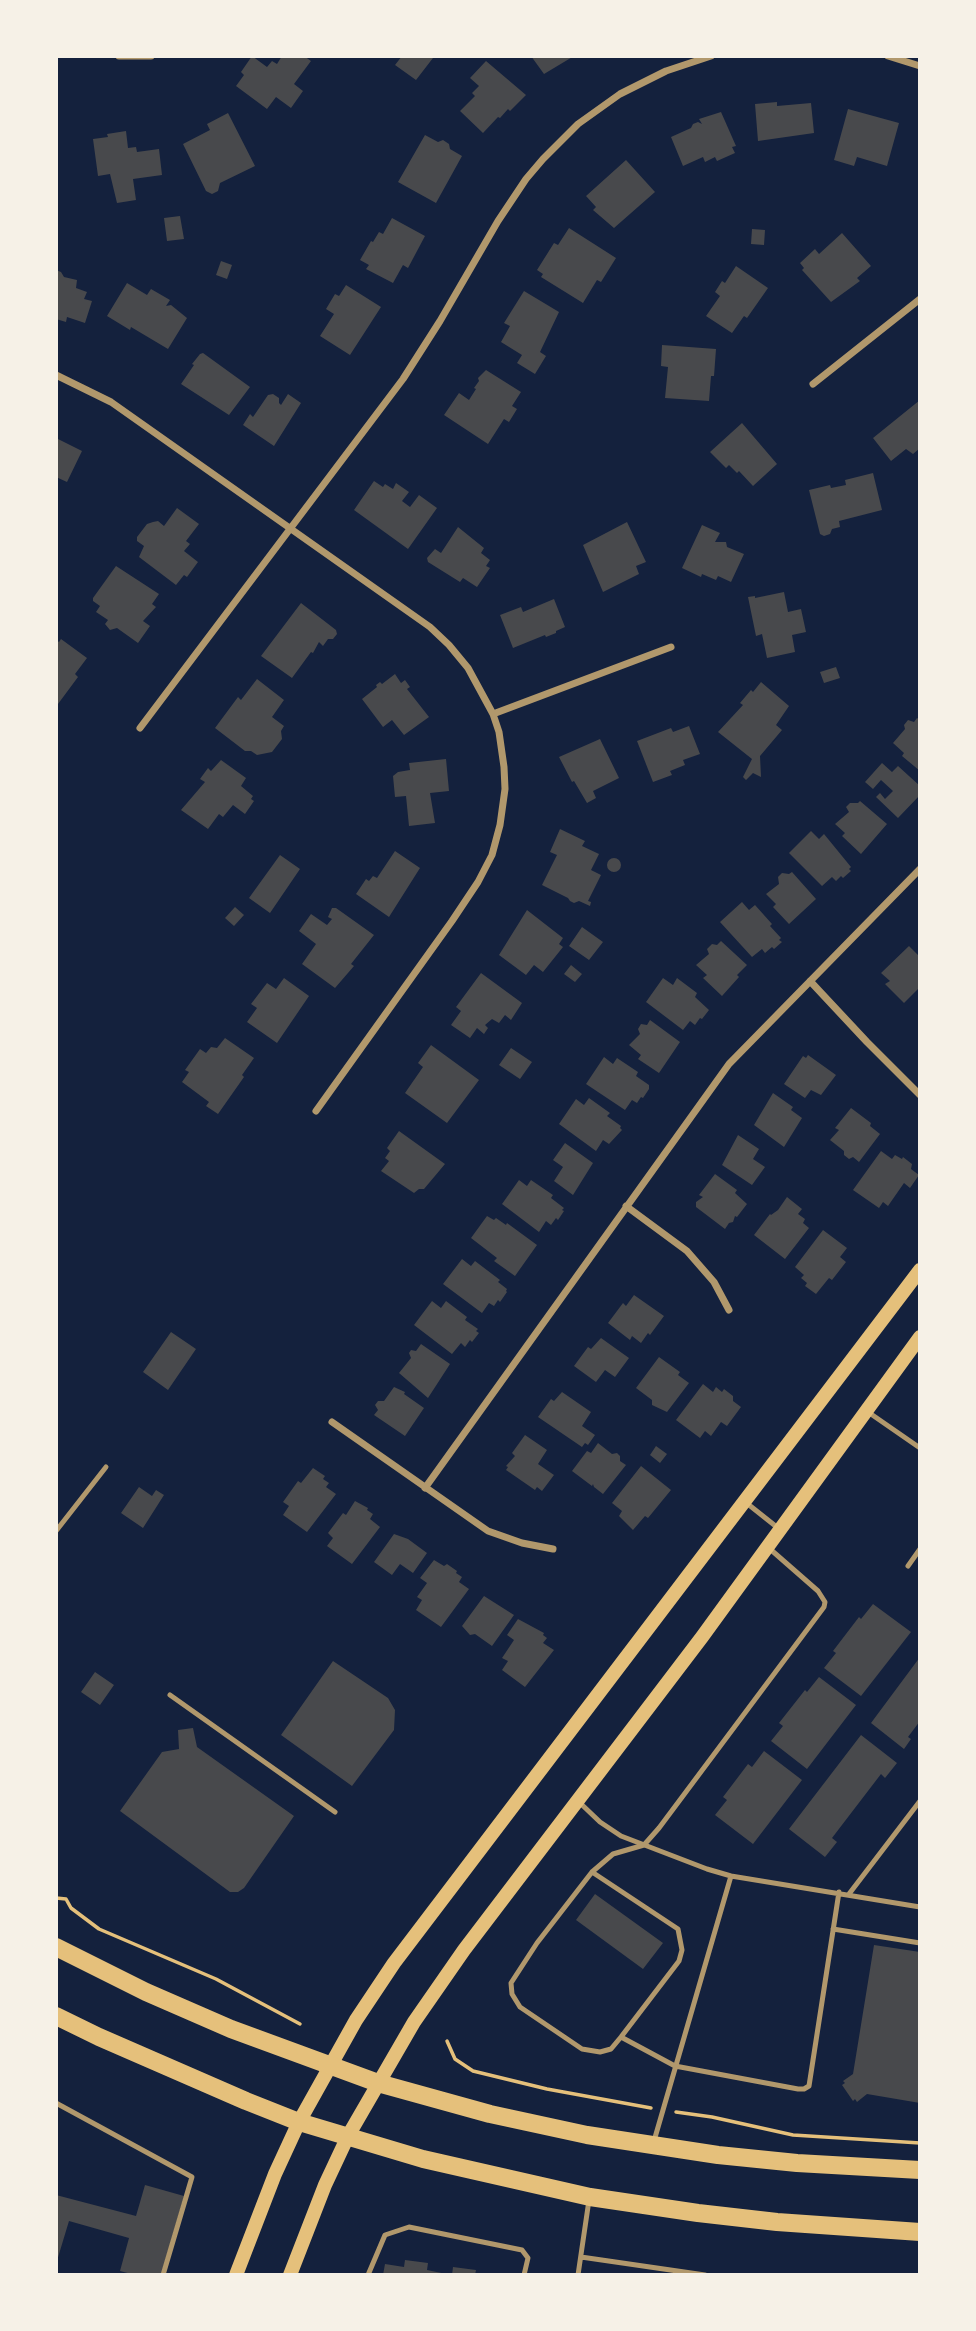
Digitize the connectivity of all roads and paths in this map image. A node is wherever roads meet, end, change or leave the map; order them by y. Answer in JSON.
{"nodes":[{"id":1,"x":119,"y":56,"type":"edge"},
{"id":2,"x":151,"y":56,"type":"edge"},
{"id":3,"x":712,"y":56,"type":"edge"},
{"id":4,"x":888,"y":56,"type":"edge"},
{"id":5,"x":920,"y":66,"type":"edge"},
{"id":6,"x":920,"y":299,"type":"edge"},
{"id":7,"x":56,"y":375,"type":"edge"},
{"id":8,"x":813,"y":384,"type":"dead end"},
{"id":9,"x":290,"y":528,"type":"junction"},
{"id":10,"x":671,"y":647,"type":"dead end"},
{"id":11,"x":493,"y":714,"type":"junction"},
{"id":12,"x":139,"y":728,"type":"dead end"},
{"id":13,"x":920,"y":869,"type":"edge"},
{"id":14,"x":810,"y":981,"type":"junction"},
{"id":15,"x":920,"y":1095,"type":"edge"},
{"id":16,"x":316,"y":1111,"type":"dead end"},
{"id":17,"x":626,"y":1206,"type":"junction"},
{"id":18,"x":920,"y":1270,"type":"edge"},
{"id":19,"x":729,"y":1310,"type":"dead end"},
{"id":20,"x":920,"y":1337,"type":"edge"},
{"id":21,"x":866,"y":1411,"type":"junction"},
{"id":22,"x":332,"y":1422,"type":"dead end"},
{"id":23,"x":920,"y":1448,"type":"edge"},
{"id":24,"x":106,"y":1467,"type":"dead end"},
{"id":25,"x":425,"y":1488,"type":"junction"},
{"id":26,"x":744,"y":1501,"type":"junction"},
{"id":27,"x":780,"y":1530,"type":"junction"},
{"id":28,"x":56,"y":1531,"type":"edge"},
{"id":29,"x":768,"y":1546,"type":"junction"},
{"id":30,"x":553,"y":1549,"type":"dead end"},
{"id":31,"x":920,"y":1549,"type":"edge"},
{"id":32,"x":908,"y":1566,"type":"dead end"},
{"id":33,"x":170,"y":1695,"type":"dead end"},
{"id":34,"x":578,"y":1800,"type":"junction"},
{"id":35,"x":920,"y":1801,"type":"edge"},
{"id":36,"x":335,"y":1812,"type":"dead end"},
{"id":37,"x":644,"y":1845,"type":"junction"},
{"id":38,"x":592,"y":1872,"type":"junction"},
{"id":39,"x":731,"y":1876,"type":"junction"},
{"id":40,"x":839,"y":1892,"type":"junction"},
{"id":41,"x":849,"y":1894,"type":"junction"},
{"id":42,"x":56,"y":1898,"type":"edge"},
{"id":43,"x":920,"y":1907,"type":"edge"},
{"id":44,"x":833,"y":1929,"type":"junction"},
{"id":45,"x":920,"y":1943,"type":"edge"},
{"id":46,"x":56,"y":1947,"type":"edge"},
{"id":47,"x":56,"y":2015,"type":"edge"},
{"id":48,"x":300,"y":2024,"type":"dead end"},
{"id":49,"x":621,"y":2037,"type":"junction"},
{"id":50,"x":329,"y":2066,"type":"junction"},
{"id":51,"x":675,"y":2066,"type":"junction"},
{"id":52,"x":378,"y":2084,"type":"junction"},
{"id":53,"x":56,"y":2103,"type":"edge"},
{"id":54,"x":299,"y":2122,"type":"junction"},
{"id":55,"x":348,"y":2136,"type":"junction"},
{"id":56,"x":653,"y":2146,"type":"junction"},
{"id":57,"x":920,"y":2170,"type":"edge"},
{"id":58,"x":590,"y":2197,"type":"junction"},
{"id":59,"x":920,"y":2232,"type":"edge"},
{"id":60,"x":581,"y":2257,"type":"junction"},
{"id":61,"x":163,"y":2275,"type":"edge"},
{"id":62,"x":236,"y":2275,"type":"edge"},
{"id":63,"x":290,"y":2275,"type":"edge"},
{"id":64,"x":368,"y":2275,"type":"edge"},
{"id":65,"x":524,"y":2275,"type":"edge"},
{"id":66,"x":579,"y":2275,"type":"edge"},
{"id":67,"x":705,"y":2275,"type":"edge"}],
"edges":[{"from":1,"to":2,"type":"street"},
{"from":3,"to":9,"type":"street"},
{"from":4,"to":5,"type":"street"},
{"from":6,"to":8,"type":"street"},
{"from":7,"to":9,"type":"street"},
{"from":9,"to":11,"type":"street"},
{"from":9,"to":12,"type":"street"},
{"from":10,"to":11,"type":"street"},
{"from":11,"to":16,"type":"street"},
{"from":13,"to":14,"type":"street"},
{"from":14,"to":15,"type":"street"},
{"from":14,"to":17,"type":"street"},
{"from":17,"to":19,"type":"street"},
{"from":17,"to":25,"type":"street"},
{"from":18,"to":26,"type":"main road"},
{"from":20,"to":21,"type":"main road"},
{"from":21,"to":23,"type":"lane"},
{"from":21,"to":27,"type":"main road"},
{"from":22,"to":25,"type":"street"},
{"from":24,"to":28,"type":"lane"},
{"from":25,"to":30,"type":"street"},
{"from":26,"to":27,"type":"lane"},
{"from":26,"to":50,"type":"main road"},
{"from":27,"to":29,"type":"main road"},
{"from":29,"to":34,"type":"main road"},
{"from":29,"to":37,"type":"lane"},
{"from":31,"to":32,"type":"lane"},
{"from":33,"to":36,"type":"lane"},
{"from":34,"to":37,"type":"lane"},
{"from":34,"to":52,"type":"main road"},
{"from":35,"to":41,"type":"lane"},
{"from":37,"to":38,"type":"lane"},
{"from":37,"to":39,"type":"lane"},
{"from":38,"to":49,"type":"lane"},
{"from":38,"to":49,"type":"lane"},
{"from":39,"to":40,"type":"lane"},
{"from":39,"to":51,"type":"lane"},
{"from":40,"to":41,"type":"lane"},
{"from":40,"to":44,"type":"lane"},
{"from":41,"to":43,"type":"lane"},
{"from":42,"to":48,"type":"path"},
{"from":44,"to":45,"type":"lane"},
{"from":44,"to":51,"type":"lane"},
{"from":46,"to":50,"type":"main road"},
{"from":47,"to":54,"type":"main road"},
{"from":49,"to":51,"type":"lane"},
{"from":50,"to":52,"type":"main road"},
{"from":50,"to":54,"type":"main road"},
{"from":51,"to":56,"type":"lane"},
{"from":52,"to":55,"type":"main road"},
{"from":52,"to":56,"type":"main road"},
{"from":53,"to":61,"type":"lane"},
{"from":54,"to":55,"type":"main road"},
{"from":54,"to":62,"type":"main road"},
{"from":55,"to":58,"type":"main road"},
{"from":55,"to":63,"type":"main road"},
{"from":56,"to":57,"type":"main road"},
{"from":58,"to":59,"type":"main road"},
{"from":58,"to":60,"type":"lane"},
{"from":60,"to":66,"type":"lane"},
{"from":60,"to":67,"type":"lane"},
{"from":64,"to":65,"type":"lane"}]}
